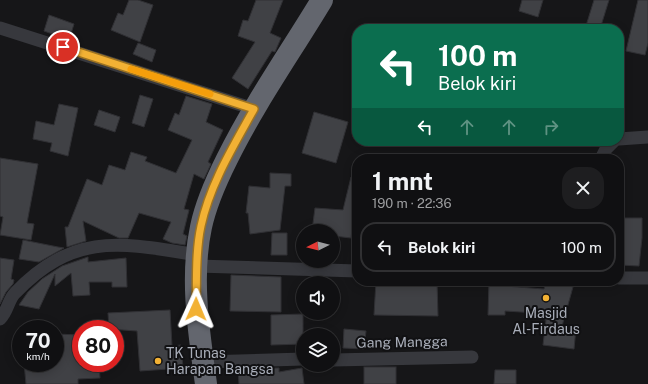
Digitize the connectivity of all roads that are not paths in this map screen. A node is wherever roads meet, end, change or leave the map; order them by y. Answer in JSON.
{"nodes":[{"id":1,"x":322,"y":0,"type":"edge"},
{"id":2,"x":0,"y":28,"type":"edge"},
{"id":3,"x":254,"y":109,"type":"junction"},
{"id":4,"x":648,"y":137,"type":"edge"},
{"id":5,"x":624,"y":139,"type":"edge"},
{"id":6,"x":198,"y":260,"type":"junction"},
{"id":7,"x":352,"y":271,"type":"edge"},
{"id":8,"x":624,"y":278,"type":"edge"},
{"id":9,"x":648,"y":278,"type":"edge"},
{"id":10,"x":0,"y":319,"type":"edge"},
{"id":11,"x":468,"y":357,"type":"dead end"},
{"id":12,"x":340,"y":359,"type":"edge"},
{"id":13,"x":296,"y":360,"type":"edge"},
{"id":14,"x":203,"y":362,"type":"junction"},
{"id":15,"x":206,"y":384,"type":"edge"}],
"edges":[{"from":1,"to":3,"type":"highway"},
{"from":2,"to":3,"type":"street"},
{"from":3,"to":6,"type":"highway"},
{"from":4,"to":5,"type":"street"},
{"from":6,"to":7,"type":"street"},
{"from":6,"to":10,"type":"street"},
{"from":6,"to":14,"type":"highway"},
{"from":8,"to":9,"type":"street"},
{"from":11,"to":12,"type":"street"},
{"from":13,"to":14,"type":"street"},
{"from":14,"to":15,"type":"highway"}]}
